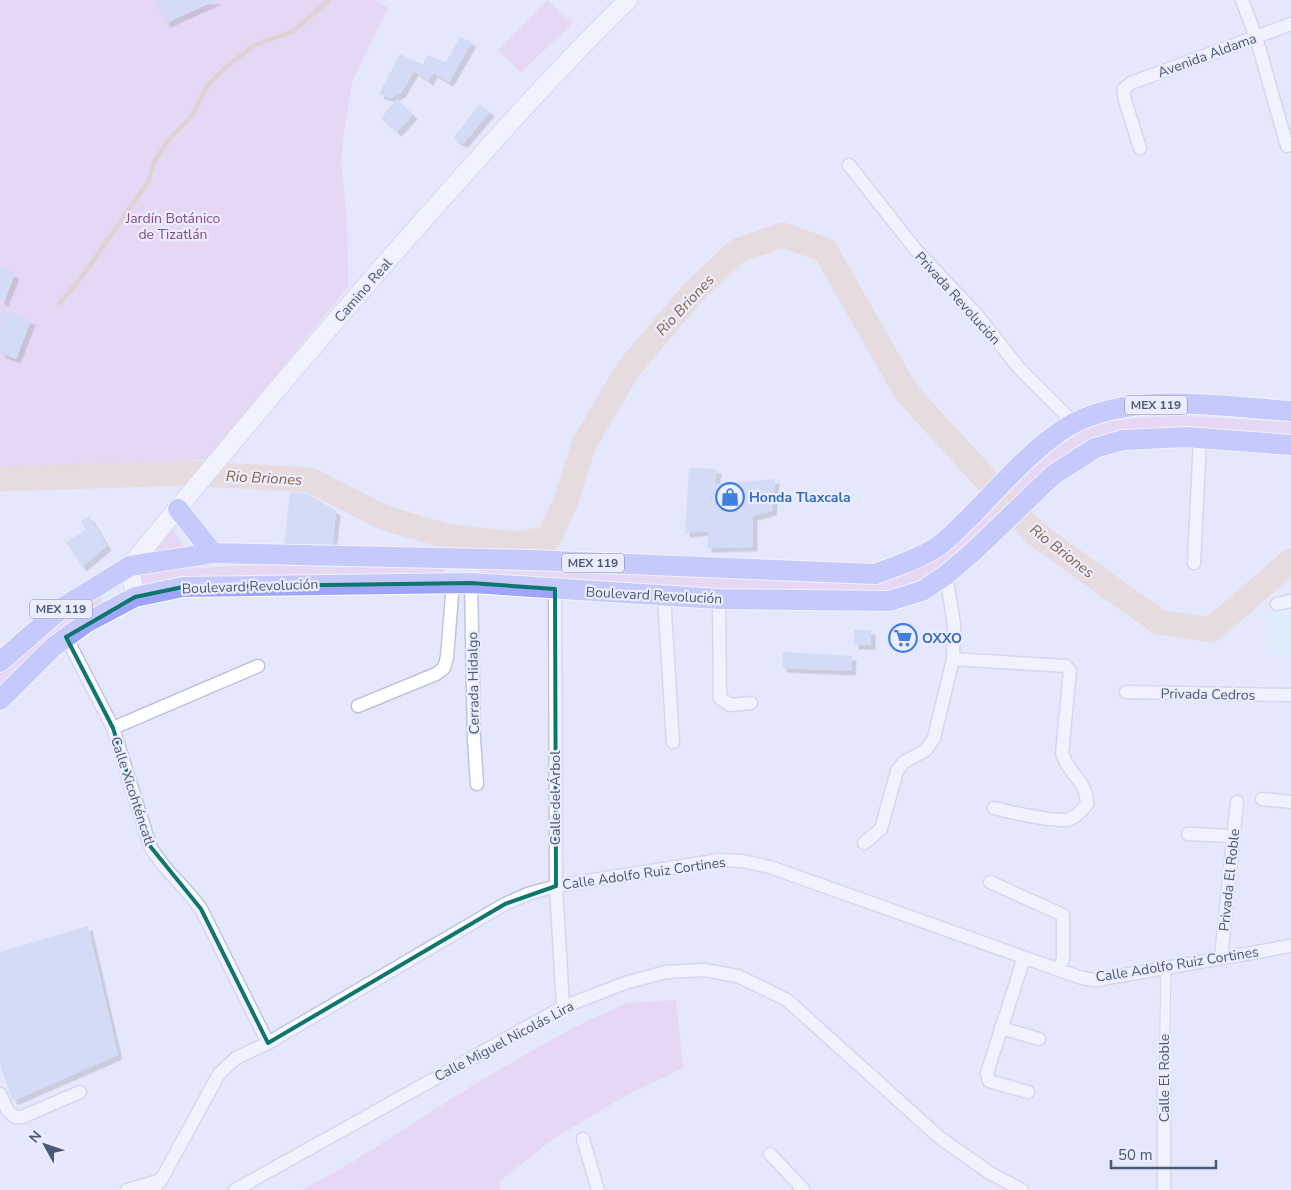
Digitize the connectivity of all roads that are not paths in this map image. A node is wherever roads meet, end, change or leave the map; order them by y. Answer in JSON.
{"nodes":[{"id":1,"x":628,"y":0,"type":"edge"},
{"id":2,"x":1242,"y":0,"type":"edge"},
{"id":3,"x":1291,"y":24,"type":"edge"},
{"id":4,"x":1256,"y":37,"type":"junction"},
{"id":5,"x":1287,"y":146,"type":"dead end"},
{"id":6,"x":1140,"y":148,"type":"dead end"},
{"id":7,"x":849,"y":165,"type":"dead end"},
{"id":8,"x":1291,"y":412,"type":"edge"},
{"id":9,"x":1074,"y":424,"type":"junction"},
{"id":10,"x":1200,"y":438,"type":"junction"},
{"id":11,"x":1291,"y":445,"type":"edge"},
{"id":12,"x":178,"y":509,"type":"junction"},
{"id":13,"x":213,"y":554,"type":"junction"},
{"id":14,"x":1194,"y":563,"type":"dead end"},
{"id":15,"x":130,"y":566,"type":"junction"},
{"id":16,"x":946,"y":575,"type":"junction"},
{"id":17,"x":462,"y":583,"type":"junction"},
{"id":18,"x":555,"y":589,"type":"junction"},
{"id":19,"x":664,"y":596,"type":"junction"},
{"id":20,"x":135,"y":598,"type":"junction"},
{"id":21,"x":719,"y":599,"type":"junction"},
{"id":22,"x":1291,"y":601,"type":"edge"},
{"id":23,"x":1277,"y":604,"type":"dead end"},
{"id":24,"x":66,"y":637,"type":"junction"},
{"id":25,"x":953,"y":659,"type":"junction"},
{"id":26,"x":0,"y":662,"type":"edge"},
{"id":27,"x":258,"y":666,"type":"dead end"},
{"id":28,"x":1126,"y":692,"type":"dead end"},
{"id":29,"x":1291,"y":695,"type":"edge"},
{"id":30,"x":0,"y":700,"type":"edge"},
{"id":31,"x":751,"y":703,"type":"dead end"},
{"id":32,"x":358,"y":706,"type":"dead end"},
{"id":33,"x":113,"y":728,"type":"junction"},
{"id":34,"x":673,"y":742,"type":"dead end"},
{"id":35,"x":477,"y":784,"type":"dead end"},
{"id":36,"x":1262,"y":799,"type":"dead end"},
{"id":37,"x":1237,"y":802,"type":"dead end"},
{"id":38,"x":1291,"y":802,"type":"edge"},
{"id":39,"x":994,"y":808,"type":"dead end"},
{"id":40,"x":1188,"y":834,"type":"dead end"},
{"id":41,"x":1233,"y":836,"type":"junction"},
{"id":42,"x":864,"y":843,"type":"dead end"},
{"id":43,"x":990,"y":882,"type":"dead end"},
{"id":44,"x":556,"y":886,"type":"junction"},
{"id":45,"x":1291,"y":946,"type":"edge"},
{"id":46,"x":1221,"y":957,"type":"junction"},
{"id":47,"x":1024,"y":958,"type":"junction"},
{"id":48,"x":1166,"y":966,"type":"junction"},
{"id":49,"x":1058,"y":970,"type":"junction"},
{"id":50,"x":563,"y":1007,"type":"junction"},
{"id":51,"x":1001,"y":1028,"type":"junction"},
{"id":52,"x":1039,"y":1039,"type":"dead end"},
{"id":53,"x":268,"y":1043,"type":"junction"},
{"id":54,"x":1164,"y":1083,"type":"joint"},
{"id":55,"x":80,"y":1092,"type":"dead end"},
{"id":56,"x":1028,"y":1092,"type":"dead end"},
{"id":57,"x":0,"y":1094,"type":"edge"},
{"id":58,"x":583,"y":1138,"type":"dead end"},
{"id":59,"x":770,"y":1154,"type":"dead end"},
{"id":60,"x":161,"y":1180,"type":"junction"},
{"id":61,"x":127,"y":1190,"type":"edge"},
{"id":62,"x":153,"y":1190,"type":"edge"},
{"id":63,"x":235,"y":1190,"type":"edge"},
{"id":64,"x":598,"y":1190,"type":"edge"},
{"id":65,"x":804,"y":1190,"type":"edge"},
{"id":66,"x":1022,"y":1190,"type":"edge"},
{"id":67,"x":1164,"y":1190,"type":"edge"}],
"edges":[{"from":1,"to":12,"type":"main road","name":"Camino Real"},
{"from":2,"to":4,"type":"street"},
{"from":3,"to":4,"type":"street","name":"Avenida Aldama"},
{"from":4,"to":5,"type":"street"},
{"from":4,"to":6,"type":"street","name":"Avenida Aldama"},
{"from":7,"to":9,"type":"street","name":"Privada Revolución"},
{"from":8,"to":9,"type":"main road","name":"Boulevard Revolución","number":"MEX 119"},
{"from":9,"to":13,"type":"main road","name":"Boulevard Revolución","number":"MEX 119"},
{"from":10,"to":11,"type":"main road","name":"Boulevard Revolución","number":"MEX 119"},
{"from":10,"to":14,"type":"street"},
{"from":10,"to":16,"type":"main road","name":"Boulevard Revolución","number":"MEX 119"},
{"from":12,"to":13,"type":"main road"},
{"from":12,"to":15,"type":"main road","name":"Camino Real"},
{"from":13,"to":15,"type":"main road","name":"Boulevard Revolución","number":"MEX 119"},
{"from":15,"to":20,"type":"main road"},
{"from":15,"to":26,"type":"main road","name":"Boulevard Revolución","number":"MEX 119"},
{"from":16,"to":21,"type":"main road","name":"Boulevard Revolución","number":"MEX 119"},
{"from":16,"to":25,"type":"street"},
{"from":17,"to":18,"type":"main road","name":"Boulevard Revolución","number":"MEX 119"},
{"from":17,"to":20,"type":"main road","name":"Boulevard Revolución","number":"MEX 119"},
{"from":17,"to":32,"type":"street","name":"Cerrada Hidalgo"},
{"from":17,"to":35,"type":"street","name":"Cerrada Hidalgo"},
{"from":18,"to":19,"type":"main road","name":"Boulevard Revolución","number":"MEX 119"},
{"from":18,"to":44,"type":"street","name":"Calle del Árbol"},
{"from":19,"to":21,"type":"main road","name":"Boulevard Revolución","number":"MEX 119"},
{"from":19,"to":34,"type":"street"},
{"from":20,"to":24,"type":"main road","name":"Boulevard Revolución","number":"MEX 119"},
{"from":21,"to":31,"type":"street"},
{"from":22,"to":23,"type":"street"},
{"from":24,"to":30,"type":"main road","name":"Boulevard Revolución","number":"MEX 119"},
{"from":24,"to":33,"type":"street","name":"Calle Xicohténcatl"},
{"from":25,"to":39,"type":"street"},
{"from":25,"to":42,"type":"street"},
{"from":27,"to":33,"type":"street"},
{"from":28,"to":29,"type":"street","name":"Privada Cedros"},
{"from":33,"to":53,"type":"street","name":"Calle Xicohténcatl"},
{"from":36,"to":38,"type":"street"},
{"from":37,"to":41,"type":"street","name":"Privada El Roble"},
{"from":40,"to":41,"type":"street"},
{"from":41,"to":46,"type":"street","name":"Privada El Roble"},
{"from":43,"to":49,"type":"street"},
{"from":44,"to":47,"type":"street","name":"Calle Adolfo Ruiz Cortines"},
{"from":44,"to":50,"type":"street","name":"Calle del Árbol"},
{"from":44,"to":53,"type":"street","name":"Calle Adolfo Ruiz Cortines"},
{"from":45,"to":46,"type":"street","name":"Calle Adolfo Ruiz Cortines"},
{"from":46,"to":48,"type":"street","name":"Calle Adolfo Ruiz Cortines"},
{"from":47,"to":49,"type":"street","name":"Calle Adolfo Ruiz Cortines"},
{"from":47,"to":51,"type":"street"},
{"from":48,"to":49,"type":"street","name":"Calle Adolfo Ruiz Cortines"},
{"from":48,"to":54,"type":"street","name":"Calle El Roble"},
{"from":50,"to":63,"type":"street","name":"Calle Miguel Nicolás Lira"},
{"from":50,"to":66,"type":"street","name":"Calle Miguel Nicolás Lira"},
{"from":51,"to":52,"type":"street"},
{"from":51,"to":56,"type":"street"},
{"from":53,"to":60,"type":"street","name":"Calle Adolfo Ruiz Cortines"},
{"from":54,"to":67,"type":"street","name":"Calle El Roble"},
{"from":55,"to":57,"type":"street"},
{"from":58,"to":64,"type":"street"},
{"from":59,"to":65,"type":"street"},
{"from":60,"to":61,"type":"street"},
{"from":60,"to":62,"type":"street","name":"Calle Adolfo Ruiz Cortines"}]}
